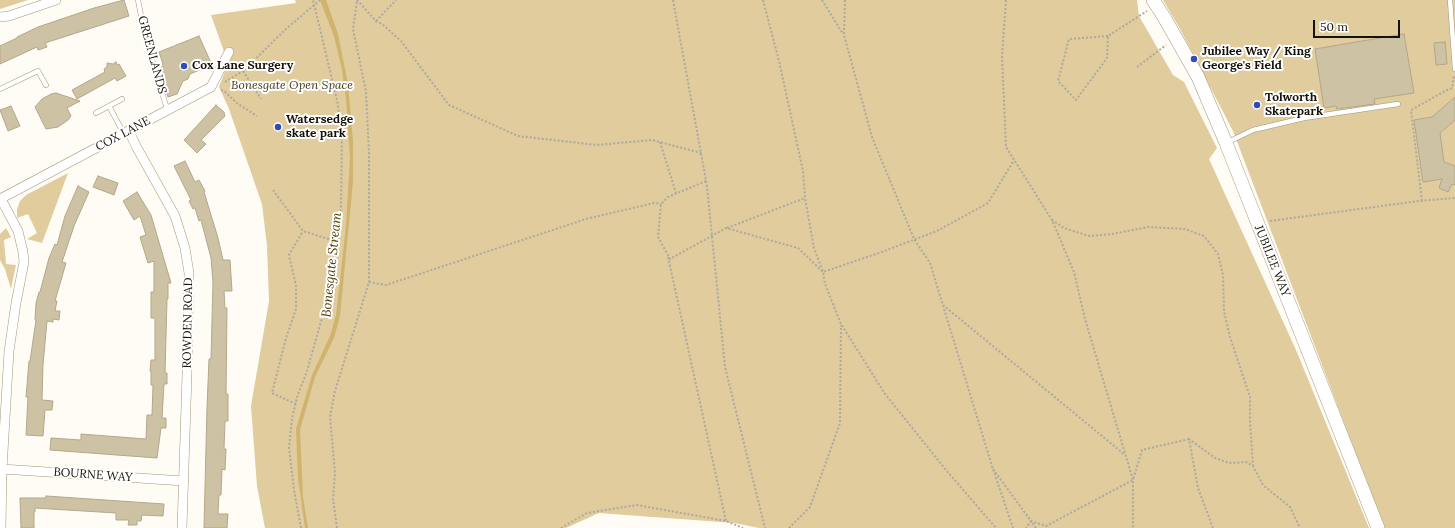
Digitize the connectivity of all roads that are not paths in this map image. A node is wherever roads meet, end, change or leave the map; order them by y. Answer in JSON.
{"nodes":[{"id":1,"x":138,"y":0,"type":"edge"},
{"id":2,"x":1450,"y":0,"type":"edge"},
{"id":3,"x":51,"y":1,"type":"edge"},
{"id":4,"x":1151,"y":5,"type":"edge"},
{"id":5,"x":0,"y":17,"type":"edge"},
{"id":6,"x":230,"y":52,"type":"dead end"},
{"id":7,"x":1455,"y":69,"type":"edge"},
{"id":8,"x":46,"y":85,"type":"dead end"},
{"id":9,"x":0,"y":89,"type":"edge"},
{"id":10,"x":122,"y":99,"type":"dead end"},
{"id":11,"x":1398,"y":104,"type":"dead end"},
{"id":12,"x":109,"y":106,"type":"junction"},
{"id":13,"x":167,"y":109,"type":"junction"},
{"id":14,"x":96,"y":113,"type":"dead end"},
{"id":15,"x":127,"y":132,"type":"junction"},
{"id":16,"x":1226,"y":143,"type":"junction"},
{"id":17,"x":0,"y":199,"type":"edge"},
{"id":18,"x":2,"y":469,"type":"junction"},
{"id":19,"x":184,"y":481,"type":"junction"},
{"id":20,"x":1,"y":500,"type":"edge"},
{"id":21,"x":1,"y":528,"type":"edge"},
{"id":22,"x":182,"y":528,"type":"edge"},
{"id":23,"x":1378,"y":528,"type":"edge"}],
"edges":[{"from":1,"to":13,"type":"lane","name":"GREENLANDS"},
{"from":2,"to":7,"type":"lane"},
{"from":3,"to":5,"type":"street"},
{"from":4,"to":16,"type":"street","name":"JUBILEE WAY"},
{"from":6,"to":13,"type":"street","name":"COX LANE"},
{"from":8,"to":9,"type":"lane"},
{"from":10,"to":12,"type":"lane"},
{"from":11,"to":16,"type":"lane"},
{"from":12,"to":14,"type":"lane"},
{"from":12,"to":15,"type":"lane"},
{"from":13,"to":15,"type":"street","name":"COX LANE"},
{"from":15,"to":17,"type":"street","name":"COX LANE"},
{"from":15,"to":19,"type":"street","name":"ROWDEN ROAD"},
{"from":16,"to":23,"type":"street","name":"JUBILEE WAY"},
{"from":17,"to":18,"type":"street"},
{"from":18,"to":19,"type":"street","name":"BOURNE WAY"},
{"from":18,"to":20,"type":"street"},
{"from":19,"to":22,"type":"street","name":"ROWDEN ROAD"},
{"from":20,"to":21,"type":"street"}]}
